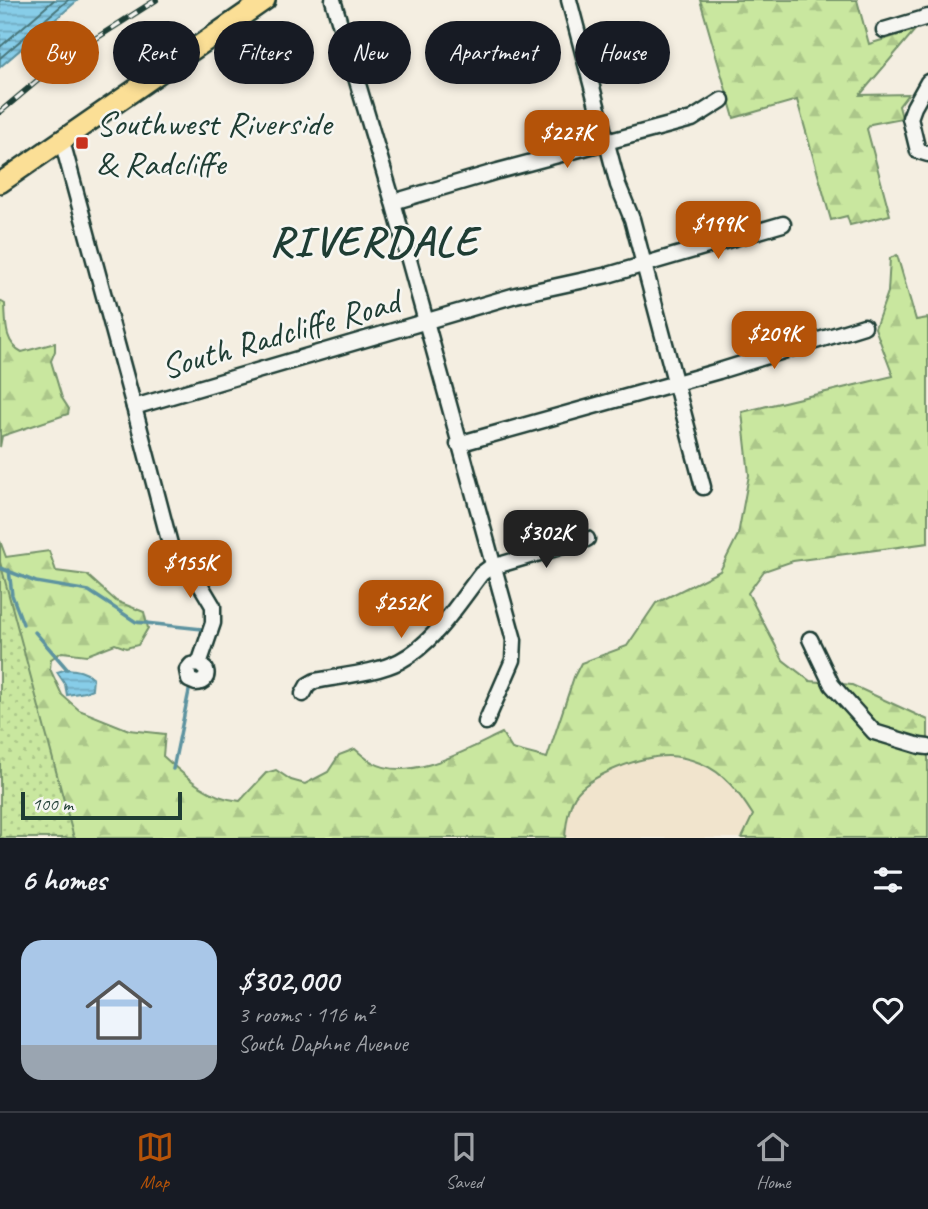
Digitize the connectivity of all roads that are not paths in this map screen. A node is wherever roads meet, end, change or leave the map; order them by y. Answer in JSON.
{"nodes":[{"id":1,"x":265,"y":0,"type":"edge"},
{"id":2,"x":332,"y":0,"type":"edge"},
{"id":3,"x":569,"y":0,"type":"edge"},
{"id":4,"x":928,"y":18,"type":"edge"},
{"id":5,"x":884,"y":30,"type":"dead end"},
{"id":6,"x":928,"y":82,"type":"edge"},
{"id":7,"x":722,"y":100,"type":"dead end"},
{"id":8,"x":62,"y":141,"type":"junction"},
{"id":9,"x":607,"y":142,"type":"junction"},
{"id":10,"x":928,"y":154,"type":"edge"},
{"id":11,"x":0,"y":183,"type":"edge"},
{"id":12,"x":393,"y":202,"type":"junction"},
{"id":13,"x":783,"y":224,"type":"dead end"},
{"id":14,"x":643,"y":265,"type":"junction"},
{"id":15,"x":425,"y":322,"type":"junction"},
{"id":16,"x":864,"y":326,"type":"dead end"},
{"id":17,"x":674,"y":383,"type":"junction"},
{"id":18,"x":134,"y":407,"type":"junction"},
{"id":19,"x":458,"y":444,"type":"junction"},
{"id":20,"x":703,"y":487,"type":"dead end"},
{"id":21,"x":587,"y":539,"type":"dead end"},
{"id":22,"x":493,"y":567,"type":"junction"},
{"id":23,"x":810,"y":639,"type":"dead end"},
{"id":24,"x":199,"y":664,"type":"dead end"},
{"id":25,"x":303,"y":694,"type":"dead end"},
{"id":26,"x":486,"y":722,"type":"dead end"},
{"id":27,"x":928,"y":747,"type":"edge"}],
"edges":[{"from":1,"to":8,"type":"main road"},
{"from":2,"to":12,"type":"street"},
{"from":3,"to":9,"type":"street"},
{"from":4,"to":5,"type":"street"},
{"from":6,"to":10,"type":"street"},
{"from":7,"to":9,"type":"street"},
{"from":8,"to":11,"type":"main road"},
{"from":8,"to":18,"type":"street","name":"South Radcliffe Road"},
{"from":9,"to":12,"type":"street"},
{"from":9,"to":14,"type":"street"},
{"from":12,"to":15,"type":"street"},
{"from":13,"to":14,"type":"street"},
{"from":14,"to":15,"type":"street"},
{"from":14,"to":17,"type":"street"},
{"from":15,"to":18,"type":"street","name":"South Radcliffe Road"},
{"from":15,"to":19,"type":"street","name":"South Radcliffe Road"},
{"from":16,"to":17,"type":"street"},
{"from":17,"to":19,"type":"street"},
{"from":17,"to":20,"type":"street"},
{"from":18,"to":24,"type":"street"},
{"from":19,"to":22,"type":"street","name":"South Radcliffe Road"},
{"from":21,"to":22,"type":"street"},
{"from":22,"to":25,"type":"street"},
{"from":22,"to":26,"type":"street","name":"South Radcliffe Road"},
{"from":23,"to":27,"type":"street"}]}
